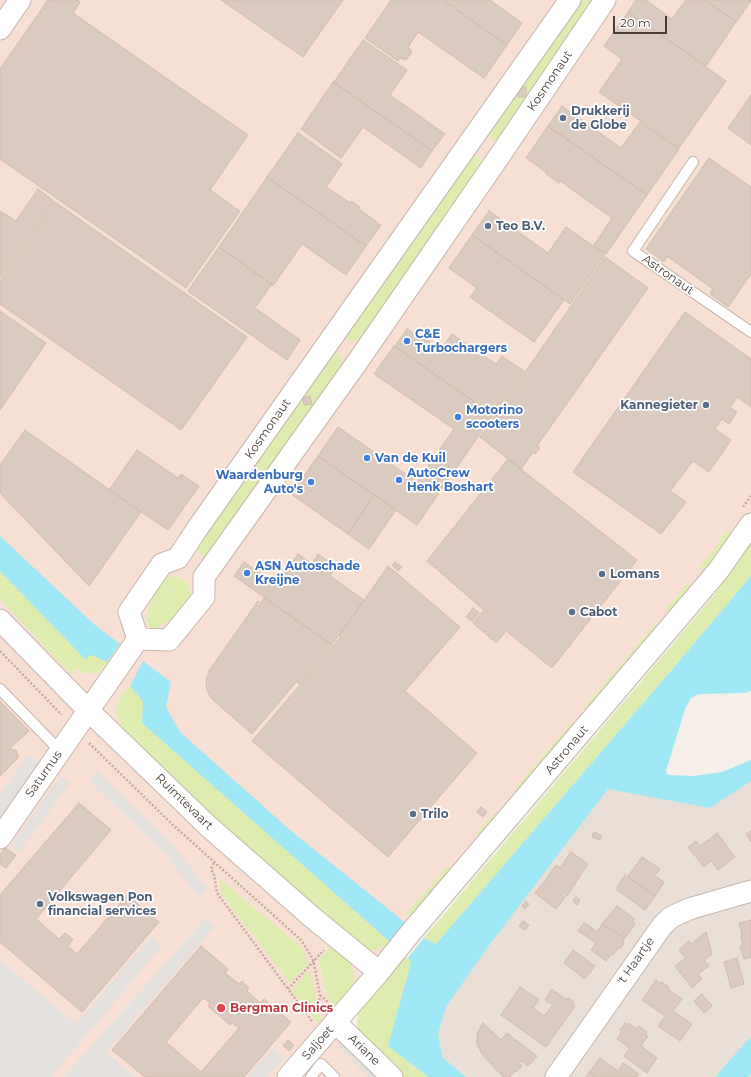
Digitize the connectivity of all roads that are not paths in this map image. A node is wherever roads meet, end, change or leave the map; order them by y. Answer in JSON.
{"nodes":[{"id":1,"x":20,"y":0,"type":"edge"},
{"id":2,"x":570,"y":0,"type":"edge"},
{"id":3,"x":605,"y":0,"type":"edge"},
{"id":4,"x":0,"y":29,"type":"edge"},
{"id":5,"x":470,"y":142,"type":"junction"},
{"id":6,"x":496,"y":161,"type":"junction"},
{"id":7,"x":693,"y":162,"type":"dead end"},
{"id":8,"x":751,"y":332,"type":"edge"},
{"id":9,"x":331,"y":340,"type":"junction"},
{"id":10,"x":358,"y":361,"type":"junction"},
{"id":11,"x":751,"y":524,"type":"edge"},
{"id":12,"x":178,"y":558,"type":"junction"},
{"id":13,"x":204,"y":577,"type":"junction"},
{"id":14,"x":0,"y":620,"type":"edge"},
{"id":15,"x":135,"y":644,"type":"junction"},
{"id":16,"x":0,"y":689,"type":"edge"},
{"id":17,"x":89,"y":711,"type":"junction"},
{"id":18,"x":60,"y":751,"type":"junction"},
{"id":19,"x":0,"y":838,"type":"edge"},
{"id":20,"x":751,"y":892,"type":"edge"},
{"id":21,"x":379,"y":972,"type":"junction"},
{"id":22,"x":325,"y":1024,"type":"junction"},
{"id":23,"x":288,"y":1077,"type":"edge"},
{"id":24,"x":310,"y":1077,"type":"edge"},
{"id":25,"x":334,"y":1077,"type":"edge"},
{"id":26,"x":392,"y":1077,"type":"edge"},
{"id":27,"x":556,"y":1077,"type":"edge"}],
"edges":[{"from":1,"to":4,"type":"street"},
{"from":2,"to":5,"type":"street","name":"Kosmonaut"},
{"from":3,"to":6,"type":"street","name":"Kosmonaut"},
{"from":5,"to":6,"type":"street"},
{"from":5,"to":9,"type":"street","name":"Kosmonaut"},
{"from":6,"to":10,"type":"street","name":"Kosmonaut"},
{"from":7,"to":8,"type":"lane","name":"Astronaut"},
{"from":9,"to":10,"type":"street"},
{"from":9,"to":12,"type":"street","name":"Kosmonaut"},
{"from":10,"to":13,"type":"street","name":"Kosmonaut"},
{"from":11,"to":21,"type":"street","name":"Astronaut"},
{"from":12,"to":13,"type":"street"},
{"from":12,"to":15,"type":"street"},
{"from":13,"to":15,"type":"street"},
{"from":14,"to":17,"type":"street","name":"Ruimtevaart"},
{"from":15,"to":17,"type":"street"},
{"from":16,"to":18,"type":"lane"},
{"from":17,"to":18,"type":"street","name":"Saturnus"},
{"from":17,"to":21,"type":"street","name":"Ruimtevaart"},
{"from":18,"to":19,"type":"street","name":"Saturnus"},
{"from":20,"to":27,"type":"street","name":"'t Haartje"},
{"from":21,"to":22,"type":"street","name":"Saljoet"},
{"from":22,"to":23,"type":"street","name":"Saljoet"},
{"from":22,"to":26,"type":"street","name":"Ariane"},
{"from":24,"to":25,"type":"lane"}]}
